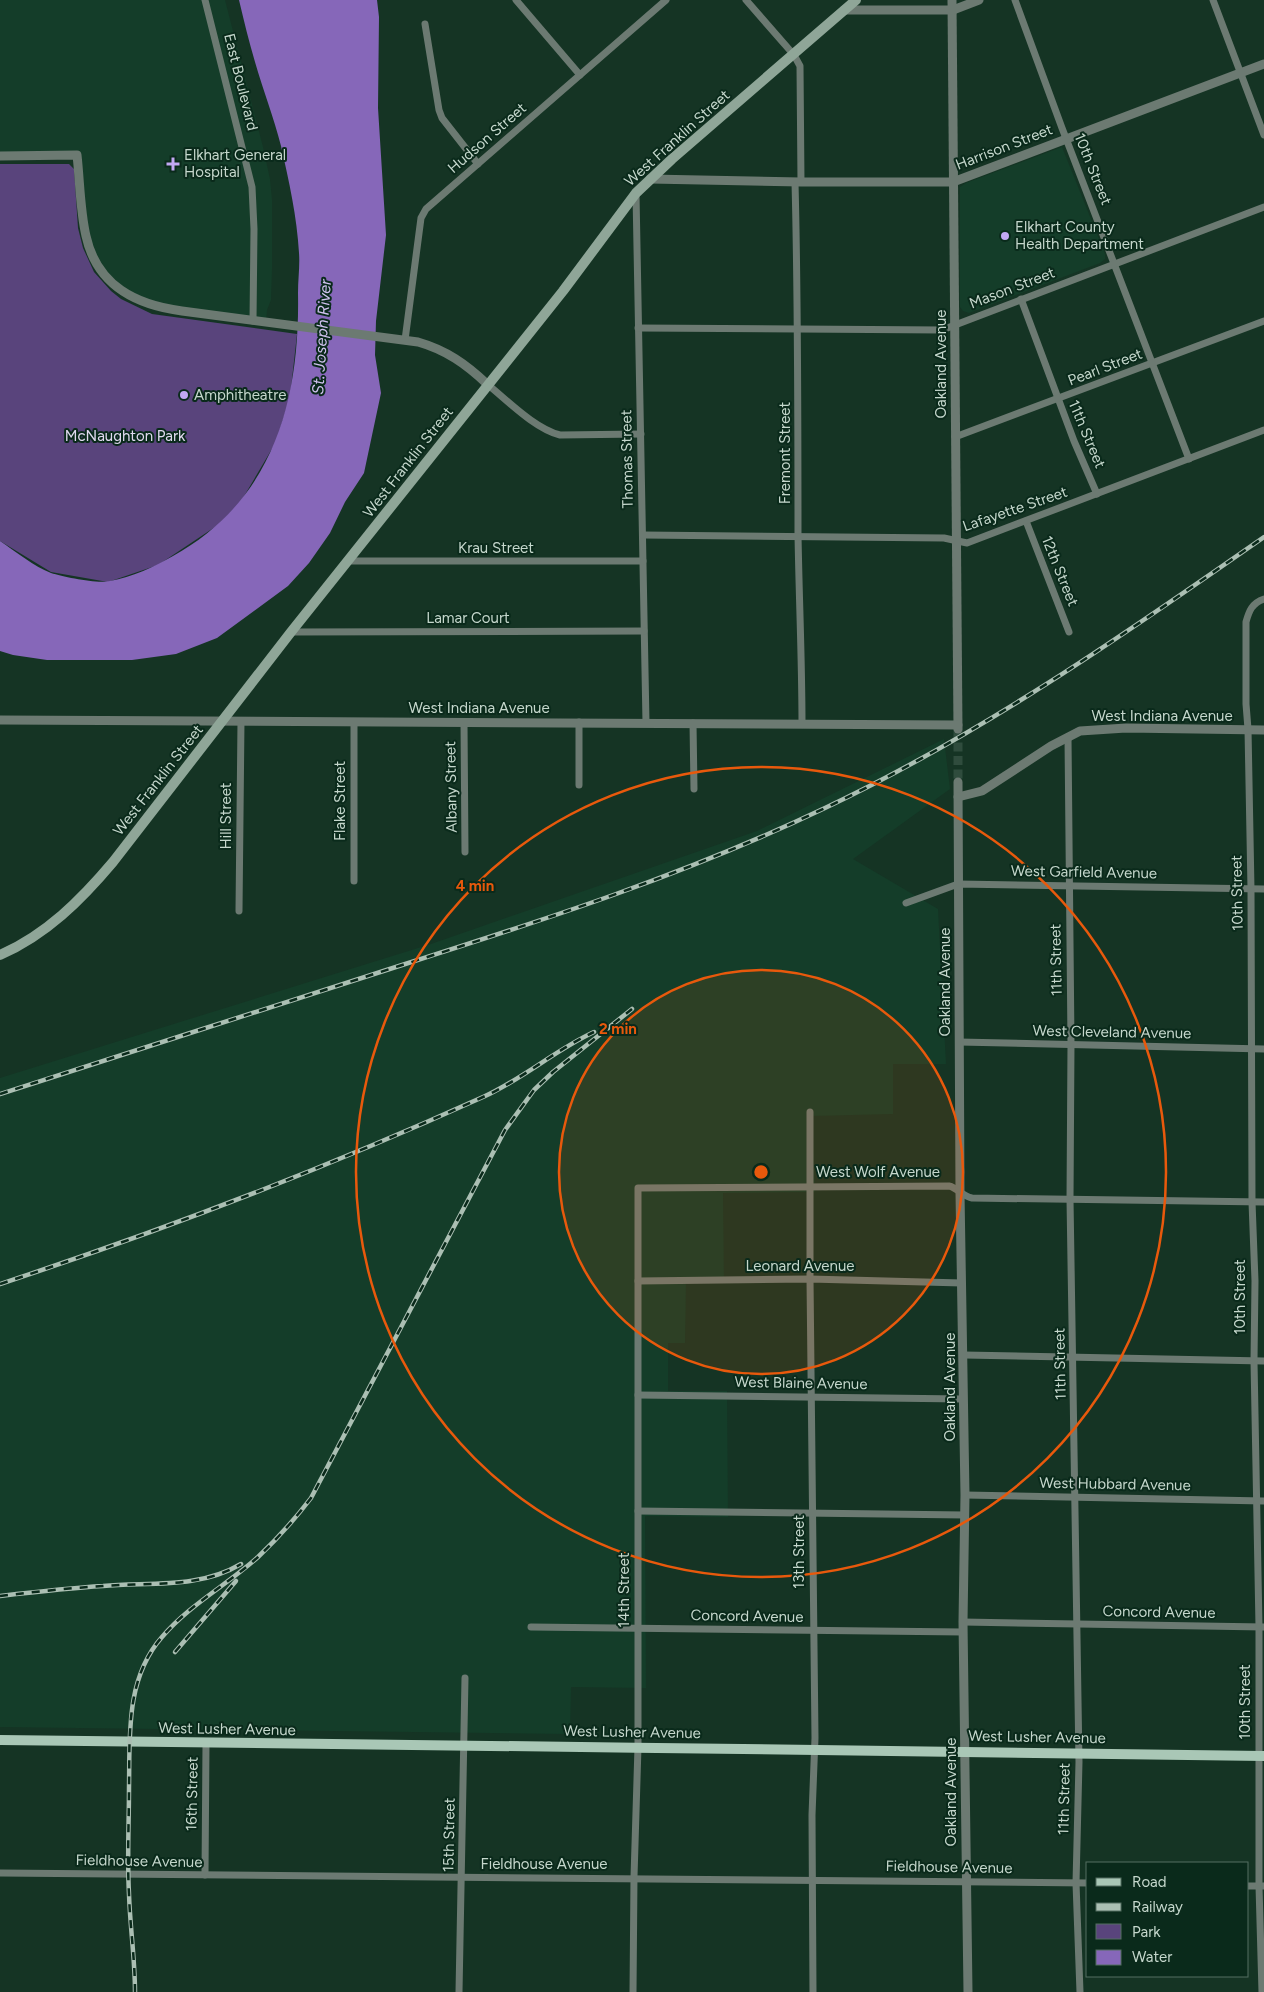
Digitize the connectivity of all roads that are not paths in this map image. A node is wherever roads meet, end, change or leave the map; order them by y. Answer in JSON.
{"nodes":[{"id":1,"x":205,"y":0,"type":"edge"},
{"id":2,"x":516,"y":0,"type":"edge"},
{"id":3,"x":666,"y":0,"type":"edge"},
{"id":4,"x":746,"y":0,"type":"edge"},
{"id":5,"x":856,"y":0,"type":"edge"},
{"id":6,"x":952,"y":0,"type":"edge"},
{"id":7,"x":980,"y":0,"type":"edge"},
{"id":8,"x":1015,"y":0,"type":"edge"},
{"id":9,"x":1213,"y":0,"type":"edge"},
{"id":10,"x":844,"y":10,"type":"junction"},
{"id":11,"x":953,"y":10,"type":"junction"},
{"id":12,"x":425,"y":24,"type":"dead end"},
{"id":13,"x":794,"y":55,"type":"junction"},
{"id":14,"x":1264,"y":64,"type":"edge"},
{"id":15,"x":1241,"y":73,"type":"junction"},
{"id":16,"x":580,"y":74,"type":"junction"},
{"id":17,"x":1264,"y":135,"type":"edge"},
{"id":18,"x":1066,"y":138,"type":"junction"},
{"id":19,"x":0,"y":156,"type":"edge"},
{"id":20,"x":478,"y":164,"type":"junction"},
{"id":21,"x":650,"y":179,"type":"junction"},
{"id":22,"x":798,"y":182,"type":"junction"},
{"id":23,"x":953,"y":182,"type":"junction"},
{"id":24,"x":636,"y":193,"type":"junction"},
{"id":25,"x":1264,"y":207,"type":"edge"},
{"id":26,"x":1115,"y":264,"type":"junction"},
{"id":27,"x":1021,"y":299,"type":"junction"},
{"id":28,"x":252,"y":321,"type":"junction"},
{"id":29,"x":1264,"y":321,"type":"edge"},
{"id":30,"x":954,"y":326,"type":"junction"},
{"id":31,"x":638,"y":328,"type":"junction"},
{"id":32,"x":798,"y":329,"type":"junction"},
{"id":33,"x":405,"y":340,"type":"junction"},
{"id":34,"x":1152,"y":363,"type":"junction"},
{"id":35,"x":487,"y":384,"type":"junction"},
{"id":36,"x":1058,"y":399,"type":"junction"},
{"id":37,"x":1264,"y":430,"type":"edge"},
{"id":38,"x":641,"y":434,"type":"junction"},
{"id":39,"x":955,"y":437,"type":"junction"},
{"id":40,"x":1189,"y":459,"type":"junction"},
{"id":41,"x":1097,"y":494,"type":"junction"},
{"id":42,"x":1026,"y":522,"type":"junction"},
{"id":43,"x":643,"y":535,"type":"junction"},
{"id":44,"x":798,"y":536,"type":"junction"},
{"id":45,"x":956,"y":541,"type":"junction"},
{"id":46,"x":643,"y":560,"type":"junction"},
{"id":47,"x":349,"y":561,"type":"junction"},
{"id":48,"x":1264,"y":600,"type":"edge"},
{"id":49,"x":644,"y":631,"type":"junction"},
{"id":50,"x":291,"y":632,"type":"junction"},
{"id":51,"x":1070,"y":632,"type":"dead end"},
{"id":52,"x":0,"y":720,"type":"edge"},
{"id":53,"x":241,"y":721,"type":"junction"},
{"id":54,"x":223,"y":722,"type":"junction"},
{"id":55,"x":354,"y":722,"type":"junction"},
{"id":56,"x":464,"y":722,"type":"junction"},
{"id":57,"x":579,"y":722,"type":"junction"},
{"id":58,"x":646,"y":723,"type":"junction"},
{"id":59,"x":693,"y":723,"type":"junction"},
{"id":60,"x":802,"y":724,"type":"junction"},
{"id":61,"x":958,"y":727,"type":"joint"},
{"id":62,"x":1248,"y":729,"type":"junction"},
{"id":63,"x":1264,"y":730,"type":"edge"},
{"id":64,"x":1068,"y":736,"type":"junction"},
{"id":65,"x":958,"y":782,"type":"tunnel mouth"},
{"id":66,"x":580,"y":785,"type":"dead end"},
{"id":67,"x":694,"y":789,"type":"dead end"},
{"id":68,"x":958,"y":797,"type":"junction"},
{"id":69,"x":465,"y":852,"type":"dead end"},
{"id":70,"x":354,"y":881,"type":"dead end"},
{"id":71,"x":958,"y":884,"type":"junction"},
{"id":72,"x":1069,"y":886,"type":"junction"},
{"id":73,"x":1252,"y":889,"type":"junction"},
{"id":74,"x":1264,"y":889,"type":"edge"},
{"id":75,"x":906,"y":903,"type":"dead end"},
{"id":76,"x":239,"y":910,"type":"dead end"},
{"id":77,"x":0,"y":955,"type":"edge"},
{"id":78,"x":959,"y":1042,"type":"junction"},
{"id":79,"x":1071,"y":1044,"type":"junction"},
{"id":80,"x":1252,"y":1048,"type":"junction"},
{"id":81,"x":1264,"y":1049,"type":"edge"},
{"id":82,"x":810,"y":1112,"type":"dead end"},
{"id":83,"x":811,"y":1187,"type":"junction"},
{"id":84,"x":638,"y":1188,"type":"joint"},
{"id":85,"x":960,"y":1193,"type":"junction"},
{"id":86,"x":1070,"y":1199,"type":"junction"},
{"id":87,"x":1252,"y":1202,"type":"junction"},
{"id":88,"x":1264,"y":1202,"type":"edge"},
{"id":89,"x":810,"y":1279,"type":"junction"},
{"id":90,"x":638,"y":1281,"type":"junction"},
{"id":91,"x":962,"y":1283,"type":"junction"},
{"id":92,"x":964,"y":1355,"type":"junction"},
{"id":93,"x":1074,"y":1358,"type":"junction"},
{"id":94,"x":1254,"y":1361,"type":"junction"},
{"id":95,"x":1264,"y":1361,"type":"edge"},
{"id":96,"x":638,"y":1395,"type":"junction"},
{"id":97,"x":811,"y":1396,"type":"junction"},
{"id":98,"x":963,"y":1399,"type":"junction"},
{"id":99,"x":966,"y":1495,"type":"junction"},
{"id":100,"x":1075,"y":1497,"type":"junction"},
{"id":101,"x":1260,"y":1501,"type":"edge"},
{"id":102,"x":638,"y":1511,"type":"junction"},
{"id":103,"x":812,"y":1514,"type":"junction"},
{"id":104,"x":966,"y":1515,"type":"junction"},
{"id":105,"x":963,"y":1622,"type":"junction"},
{"id":106,"x":1076,"y":1624,"type":"junction"},
{"id":107,"x":531,"y":1627,"type":"dead end"},
{"id":108,"x":1262,"y":1627,"type":"edge"},
{"id":109,"x":638,"y":1628,"type":"junction"},
{"id":110,"x":813,"y":1630,"type":"junction"},
{"id":111,"x":964,"y":1632,"type":"junction"},
{"id":112,"x":465,"y":1678,"type":"dead end"},
{"id":113,"x":0,"y":1740,"type":"edge"},
{"id":114,"x":206,"y":1744,"type":"junction"},
{"id":115,"x":463,"y":1746,"type":"junction"},
{"id":116,"x":638,"y":1747,"type":"junction"},
{"id":117,"x":814,"y":1749,"type":"junction"},
{"id":118,"x":965,"y":1751,"type":"junction"},
{"id":119,"x":1078,"y":1752,"type":"junction"},
{"id":120,"x":1261,"y":1756,"type":"edge"},
{"id":121,"x":0,"y":1873,"type":"edge"},
{"id":122,"x":205,"y":1875,"type":"junction"},
{"id":123,"x":462,"y":1877,"type":"junction"},
{"id":124,"x":634,"y":1877,"type":"junction"},
{"id":125,"x":812,"y":1880,"type":"junction"},
{"id":126,"x":966,"y":1881,"type":"junction"},
{"id":127,"x":1076,"y":1883,"type":"junction"},
{"id":128,"x":1086,"y":1883,"type":"edge"},
{"id":129,"x":1249,"y":1886,"type":"edge"},
{"id":130,"x":1262,"y":1886,"type":"edge"},
{"id":131,"x":459,"y":1992,"type":"edge"},
{"id":132,"x":633,"y":1992,"type":"edge"},
{"id":133,"x":813,"y":1992,"type":"edge"},
{"id":134,"x":968,"y":1992,"type":"edge"},
{"id":135,"x":1080,"y":1992,"type":"edge"},
{"id":136,"x":1262,"y":1992,"type":"edge"}],
"edges":[{"from":1,"to":28,"type":"street","name":"East Boulevard"},
{"from":2,"to":16,"type":"street"},
{"from":3,"to":16,"type":"street","name":"Hudson Street"},
{"from":4,"to":13,"type":"street","name":"Fremont Street"},
{"from":5,"to":10,"type":"main road","name":"West Franklin Street"},
{"from":6,"to":11,"type":"street","name":"Oakland Avenue"},
{"from":7,"to":11,"type":"street"},
{"from":8,"to":18,"type":"street","name":"10th Street"},
{"from":9,"to":15,"type":"street"},
{"from":10,"to":11,"type":"street"},
{"from":10,"to":13,"type":"main road","name":"West Franklin Street"},
{"from":11,"to":23,"type":"street","name":"Oakland Avenue"},
{"from":12,"to":20,"type":"street"},
{"from":13,"to":21,"type":"main road","name":"West Franklin Street"},
{"from":13,"to":22,"type":"street","name":"Fremont Street"},
{"from":14,"to":15,"type":"street","name":"Harrison Street"},
{"from":15,"to":17,"type":"street"},
{"from":15,"to":18,"type":"street","name":"Harrison Street"},
{"from":16,"to":20,"type":"street","name":"Hudson Street"},
{"from":18,"to":23,"type":"street","name":"Harrison Street"},
{"from":18,"to":26,"type":"street","name":"10th Street"},
{"from":19,"to":28,"type":"street"},
{"from":20,"to":33,"type":"street","name":"Hudson Street"},
{"from":21,"to":22,"type":"street","name":"Harrison Street"},
{"from":21,"to":24,"type":"main road","name":"West Franklin Street"},
{"from":22,"to":23,"type":"street","name":"Harrison Street"},
{"from":22,"to":32,"type":"street","name":"Fremont Street"},
{"from":23,"to":30,"type":"street","name":"Oakland Avenue"},
{"from":24,"to":31,"type":"street","name":"Thomas Street"},
{"from":24,"to":35,"type":"main road","name":"West Franklin Street"},
{"from":25,"to":26,"type":"street","name":"Mason Street"},
{"from":26,"to":27,"type":"street","name":"Mason Street"},
{"from":26,"to":34,"type":"street","name":"10th Street"},
{"from":27,"to":30,"type":"street","name":"Mason Street"},
{"from":27,"to":36,"type":"street","name":"11th Street"},
{"from":28,"to":33,"type":"street"},
{"from":29,"to":34,"type":"street","name":"Pearl Street"},
{"from":30,"to":32,"type":"street","name":"Mason Street"},
{"from":30,"to":39,"type":"street","name":"Oakland Avenue"},
{"from":31,"to":32,"type":"street","name":"Mason Street"},
{"from":31,"to":38,"type":"street","name":"Thomas Street"},
{"from":32,"to":44,"type":"street","name":"Fremont Street"},
{"from":33,"to":35,"type":"street"},
{"from":34,"to":36,"type":"street","name":"Pearl Street"},
{"from":34,"to":40,"type":"street","name":"10th Street"},
{"from":35,"to":38,"type":"street"},
{"from":35,"to":47,"type":"main road","name":"West Franklin Street"},
{"from":36,"to":39,"type":"street","name":"Pearl Street"},
{"from":36,"to":41,"type":"street","name":"11th Street"},
{"from":37,"to":40,"type":"street","name":"Lafayette Street"},
{"from":38,"to":43,"type":"street","name":"Thomas Street"},
{"from":39,"to":45,"type":"street","name":"Oakland Avenue"},
{"from":40,"to":41,"type":"street","name":"Lafayette Street"},
{"from":41,"to":42,"type":"street","name":"Lafayette Street"},
{"from":42,"to":45,"type":"street","name":"Lafayette Street"},
{"from":42,"to":51,"type":"street","name":"12th Street"},
{"from":43,"to":44,"type":"street","name":"Lafayette Street"},
{"from":43,"to":46,"type":"street","name":"Thomas Street"},
{"from":44,"to":45,"type":"street","name":"Lafayette Street"},
{"from":44,"to":60,"type":"street","name":"Fremont Street"},
{"from":45,"to":61,"type":"street","name":"Oakland Avenue"},
{"from":46,"to":47,"type":"street","name":"Krau Street"},
{"from":46,"to":49,"type":"street","name":"Thomas Street"},
{"from":47,"to":50,"type":"main road","name":"West Franklin Street"},
{"from":48,"to":62,"type":"street","name":"10th Street"},
{"from":49,"to":50,"type":"street","name":"Lamar Court"},
{"from":49,"to":58,"type":"street","name":"Thomas Street"},
{"from":50,"to":54,"type":"main road","name":"West Franklin Street"},
{"from":52,"to":54,"type":"street","name":"West Indiana Avenue"},
{"from":53,"to":54,"type":"street","name":"West Indiana Avenue"},
{"from":53,"to":55,"type":"street","name":"West Indiana Avenue"},
{"from":53,"to":76,"type":"street","name":"Hill Street"},
{"from":54,"to":77,"type":"main road","name":"West Franklin Street"},
{"from":55,"to":56,"type":"street","name":"West Indiana Avenue"},
{"from":55,"to":70,"type":"street","name":"Flake Street"},
{"from":56,"to":57,"type":"street","name":"West Indiana Avenue"},
{"from":56,"to":69,"type":"street","name":"Albany Street"},
{"from":57,"to":58,"type":"street","name":"West Indiana Avenue"},
{"from":57,"to":66,"type":"street"},
{"from":58,"to":59,"type":"street","name":"West Indiana Avenue"},
{"from":59,"to":60,"type":"street","name":"West Indiana Avenue"},
{"from":59,"to":67,"type":"street"},
{"from":60,"to":61,"type":"street","name":"West Indiana Avenue"},
{"from":62,"to":63,"type":"street","name":"West Indiana Avenue"},
{"from":62,"to":64,"type":"street","name":"West Indiana Avenue"},
{"from":62,"to":73,"type":"street","name":"10th Street"},
{"from":64,"to":68,"type":"street","name":"West Indiana Avenue"},
{"from":64,"to":72,"type":"street","name":"11th Street"},
{"from":65,"to":68,"type":"street","name":"Oakland Avenue"},
{"from":68,"to":71,"type":"street","name":"Oakland Avenue"},
{"from":71,"to":72,"type":"street","name":"West Garfield Avenue"},
{"from":71,"to":75,"type":"street","name":"West Garfield Avenue"},
{"from":71,"to":78,"type":"street","name":"Oakland Avenue"},
{"from":72,"to":73,"type":"street","name":"West Garfield Avenue"},
{"from":72,"to":79,"type":"street","name":"11th Street"},
{"from":73,"to":74,"type":"street","name":"West Garfield Avenue"},
{"from":73,"to":80,"type":"street","name":"10th Street"},
{"from":78,"to":79,"type":"street","name":"West Cleveland Avenue"},
{"from":78,"to":85,"type":"street","name":"Oakland Avenue"},
{"from":79,"to":80,"type":"street","name":"West Cleveland Avenue"},
{"from":79,"to":86,"type":"street","name":"11th Street"},
{"from":80,"to":81,"type":"street","name":"West Cleveland Avenue"},
{"from":80,"to":87,"type":"street","name":"10th Street"},
{"from":82,"to":83,"type":"street","name":"13th Street"},
{"from":83,"to":84,"type":"street","name":"West Wolf Avenue"},
{"from":83,"to":85,"type":"street","name":"West Wolf Avenue"},
{"from":83,"to":89,"type":"street","name":"13th Street"},
{"from":84,"to":90,"type":"street","name":"14th Street"},
{"from":85,"to":86,"type":"street","name":"West Wolf Avenue"},
{"from":85,"to":91,"type":"street","name":"Oakland Avenue"},
{"from":86,"to":87,"type":"street","name":"West Wolf Avenue"},
{"from":86,"to":93,"type":"street","name":"11th Street"},
{"from":87,"to":88,"type":"street","name":"West Wolf Avenue"},
{"from":87,"to":94,"type":"street","name":"10th Street"},
{"from":89,"to":90,"type":"street","name":"Leonard Avenue"},
{"from":89,"to":91,"type":"street","name":"Leonard Avenue"},
{"from":89,"to":97,"type":"street","name":"13th Street"},
{"from":90,"to":96,"type":"street","name":"14th Street"},
{"from":91,"to":92,"type":"street","name":"Oakland Avenue"},
{"from":92,"to":93,"type":"street"},
{"from":92,"to":98,"type":"street","name":"Oakland Avenue"},
{"from":93,"to":94,"type":"street"},
{"from":93,"to":100,"type":"street","name":"11th Street"},
{"from":94,"to":95,"type":"street"},
{"from":94,"to":101,"type":"street","name":"10th Street"},
{"from":96,"to":97,"type":"street","name":"West Blaine Avenue"},
{"from":96,"to":102,"type":"street","name":"14th Street"},
{"from":97,"to":98,"type":"street","name":"West Blaine Avenue"},
{"from":97,"to":103,"type":"street","name":"13th Street"},
{"from":98,"to":99,"type":"street","name":"Oakland Avenue"},
{"from":99,"to":100,"type":"street","name":"West Hubbard Avenue"},
{"from":99,"to":104,"type":"street","name":"Oakland Avenue"},
{"from":100,"to":101,"type":"street","name":"West Hubbard Avenue"},
{"from":100,"to":106,"type":"street","name":"11th Street"},
{"from":101,"to":108,"type":"street","name":"10th Street"},
{"from":102,"to":103,"type":"street"},
{"from":102,"to":109,"type":"street","name":"14th Street"},
{"from":103,"to":104,"type":"street"},
{"from":103,"to":110,"type":"street","name":"13th Street"},
{"from":104,"to":105,"type":"street","name":"Oakland Avenue"},
{"from":105,"to":106,"type":"street","name":"Concord Avenue"},
{"from":105,"to":111,"type":"street","name":"Oakland Avenue"},
{"from":106,"to":108,"type":"street","name":"Concord Avenue"},
{"from":106,"to":119,"type":"street","name":"11th Street"},
{"from":107,"to":109,"type":"street","name":"Concord Avenue"},
{"from":108,"to":120,"type":"street","name":"10th Street"},
{"from":109,"to":110,"type":"street","name":"Concord Avenue"},
{"from":109,"to":116,"type":"street","name":"14th Street"},
{"from":110,"to":111,"type":"street","name":"Concord Avenue"},
{"from":110,"to":117,"type":"street","name":"13th Street"},
{"from":111,"to":118,"type":"street","name":"Oakland Avenue"},
{"from":112,"to":115,"type":"street","name":"15th Street"},
{"from":113,"to":114,"type":"main road","name":"West Lusher Avenue"},
{"from":114,"to":115,"type":"main road","name":"West Lusher Avenue"},
{"from":114,"to":122,"type":"street","name":"16th Street"},
{"from":115,"to":116,"type":"main road","name":"West Lusher Avenue"},
{"from":115,"to":123,"type":"street","name":"15th Street"},
{"from":116,"to":117,"type":"main road","name":"West Lusher Avenue"},
{"from":116,"to":124,"type":"street","name":"14th Street"},
{"from":117,"to":118,"type":"main road","name":"West Lusher Avenue"},
{"from":117,"to":125,"type":"street","name":"13th Street"},
{"from":118,"to":119,"type":"main road","name":"West Lusher Avenue"},
{"from":118,"to":126,"type":"street","name":"Oakland Avenue"},
{"from":119,"to":120,"type":"main road","name":"West Lusher Avenue"},
{"from":119,"to":127,"type":"street","name":"11th Street"},
{"from":120,"to":130,"type":"street","name":"10th Street"},
{"from":121,"to":122,"type":"street","name":"Fieldhouse Avenue"},
{"from":122,"to":123,"type":"street","name":"Fieldhouse Avenue"},
{"from":123,"to":124,"type":"street","name":"Fieldhouse Avenue"},
{"from":123,"to":131,"type":"street","name":"15th Street"},
{"from":124,"to":125,"type":"street","name":"Fieldhouse Avenue"},
{"from":124,"to":132,"type":"street","name":"14th Street"},
{"from":125,"to":126,"type":"street","name":"Fieldhouse Avenue"},
{"from":125,"to":133,"type":"street","name":"13th Street"},
{"from":126,"to":127,"type":"street","name":"Fieldhouse Avenue"},
{"from":126,"to":134,"type":"street","name":"Oakland Avenue"},
{"from":127,"to":128,"type":"street","name":"Fieldhouse Avenue"},
{"from":127,"to":135,"type":"street","name":"11th Street"},
{"from":129,"to":130,"type":"street"},
{"from":130,"to":136,"type":"street","name":"10th Street"}]}
